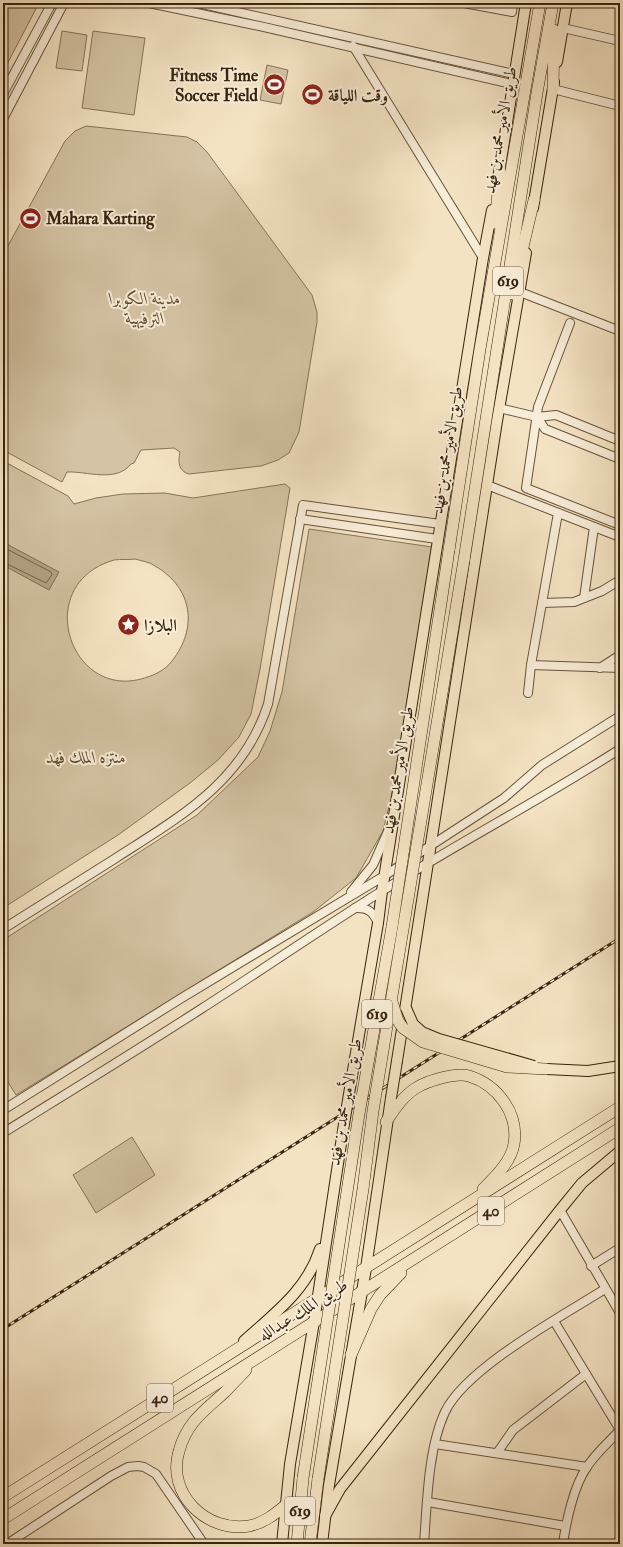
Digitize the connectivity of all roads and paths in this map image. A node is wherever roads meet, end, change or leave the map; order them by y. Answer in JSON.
{"nodes":[{"id":1,"x":52,"y":3,"type":"edge"},
{"id":2,"x":64,"y":3,"type":"edge"},
{"id":3,"x":149,"y":3,"type":"edge"},
{"id":4,"x":198,"y":3,"type":"edge"},
{"id":5,"x":464,"y":3,"type":"edge"},
{"id":6,"x":513,"y":3,"type":"edge"},
{"id":7,"x":526,"y":3,"type":"edge"},
{"id":8,"x":540,"y":3,"type":"edge"},
{"id":9,"x":553,"y":3,"type":"edge"},
{"id":10,"x":557,"y":3,"type":"edge"},
{"id":11,"x":567,"y":3,"type":"edge"},
{"id":12,"x":563,"y":28,"type":"junction"},
{"id":13,"x":350,"y":38,"type":"junction"},
{"id":14,"x":620,"y":41,"type":"edge"},
{"id":15,"x":28,"y":48,"type":"junction"},
{"id":16,"x":353,"y":48,"type":"junction"},
{"id":17,"x":38,"y":53,"type":"junction"},
{"id":18,"x":513,"y":79,"type":"junction"},
{"id":19,"x":553,"y":89,"type":"junction"},
{"id":20,"x":3,"y":94,"type":"edge"},
{"id":21,"x":620,"y":106,"type":"edge"},
{"id":22,"x":3,"y":118,"type":"edge"},
{"id":23,"x":500,"y":172,"type":"junction"},
{"id":24,"x":534,"y":200,"type":"junction"},
{"id":25,"x":483,"y":258,"type":"junction"},
{"id":26,"x":520,"y":292,"type":"junction"},
{"id":27,"x":570,"y":323,"type":"dead end"},
{"id":28,"x":620,"y":331,"type":"edge"},
{"id":29,"x":480,"y":349,"type":"junction"},
{"id":30,"x":491,"y":388,"type":"junction"},
{"id":31,"x":499,"y":408,"type":"junction"},
{"id":32,"x":537,"y":417,"type":"junction"},
{"id":33,"x":620,"y":441,"type":"edge"},
{"id":34,"x":620,"y":459,"type":"edge"},
{"id":35,"x":487,"y":485,"type":"junction"},
{"id":36,"x":558,"y":512,"type":"junction"},
{"id":37,"x":300,"y":519,"type":"junction"},
{"id":38,"x":440,"y":524,"type":"junction"},
{"id":39,"x":620,"y":525,"type":"edge"},
{"id":40,"x":594,"y":527,"type":"junction"},
{"id":41,"x":620,"y":537,"type":"edge"},
{"id":42,"x":437,"y":539,"type":"junction"},
{"id":43,"x":620,"y":580,"type":"edge"},
{"id":44,"x":584,"y":598,"type":"junction"},
{"id":45,"x":542,"y":603,"type":"junction"},
{"id":46,"x":620,"y":655,"type":"edge"},
{"id":47,"x":531,"y":665,"type":"junction"},
{"id":48,"x":599,"y":668,"type":"junction"},
{"id":49,"x":620,"y":668,"type":"edge"},
{"id":50,"x":528,"y":693,"type":"dead end"},
{"id":51,"x":620,"y":716,"type":"edge"},
{"id":52,"x":620,"y":749,"type":"edge"},
{"id":53,"x":395,"y":812,"type":"junction"},
{"id":54,"x":432,"y":843,"type":"junction"},
{"id":55,"x":428,"y":863,"type":"junction"},
{"id":56,"x":384,"y":876,"type":"junction"},
{"id":57,"x":382,"y":891,"type":"junction"},
{"id":58,"x":344,"y":900,"type":"junction"},
{"id":59,"x":355,"y":908,"type":"junction"},
{"id":60,"x":378,"y":923,"type":"junction"},
{"id":61,"x":3,"y":929,"type":"edge"},
{"id":62,"x":392,"y":1001,"type":"junction"},
{"id":63,"x":406,"y":1008,"type":"junction"},
{"id":64,"x":620,"y":1066,"type":"edge"},
{"id":65,"x":546,"y":1069,"type":"junction"},
{"id":66,"x":620,"y":1107,"type":"edge"},
{"id":67,"x":3,"y":1110,"type":"edge"},
{"id":68,"x":386,"y":1122,"type":"junction"},
{"id":69,"x":620,"y":1128,"type":"edge"},
{"id":70,"x":3,"y":1133,"type":"edge"},
{"id":71,"x":620,"y":1133,"type":"edge"},
{"id":72,"x":620,"y":1150,"type":"edge"},
{"id":73,"x":580,"y":1153,"type":"junction"},
{"id":74,"x":468,"y":1204,"type":"junction"},
{"id":75,"x":560,"y":1210,"type":"junction"},
{"id":76,"x":329,"y":1226,"type":"junction"},
{"id":77,"x":620,"y":1248,"type":"edge"},
{"id":78,"x":411,"y":1262,"type":"junction"},
{"id":79,"x":591,"y":1266,"type":"junction"},
{"id":80,"x":366,"y":1268,"type":"junction"},
{"id":81,"x":605,"y":1289,"type":"junction"},
{"id":82,"x":362,"y":1292,"type":"junction"},
{"id":83,"x":318,"y":1299,"type":"junction"},
{"id":84,"x":620,"y":1313,"type":"edge"},
{"id":85,"x":554,"y":1321,"type":"junction"},
{"id":86,"x":314,"y":1322,"type":"junction"},
{"id":87,"x":231,"y":1354,"type":"junction"},
{"id":88,"x":351,"y":1355,"type":"junction"},
{"id":89,"x":254,"y":1360,"type":"junction"},
{"id":90,"x":586,"y":1374,"type":"junction"},
{"id":91,"x":620,"y":1430,"type":"edge"},
{"id":92,"x":435,"y":1444,"type":"junction"},
{"id":93,"x":498,"y":1453,"type":"junction"},
{"id":94,"x":587,"y":1467,"type":"junction"},
{"id":95,"x":3,"y":1497,"type":"edge"},
{"id":96,"x":428,"y":1502,"type":"junction"},
{"id":97,"x":286,"y":1505,"type":"junction"},
{"id":98,"x":325,"y":1516,"type":"junction"},
{"id":99,"x":3,"y":1519,"type":"edge"},
{"id":100,"x":565,"y":1526,"type":"junction"},
{"id":101,"x":202,"y":1543,"type":"edge"},
{"id":102,"x":7,"y":1544,"type":"edge"},
{"id":103,"x":282,"y":1544,"type":"edge"},
{"id":104,"x":297,"y":1544,"type":"edge"},
{"id":105,"x":310,"y":1544,"type":"edge"},
{"id":106,"x":322,"y":1544,"type":"edge"},
{"id":107,"x":424,"y":1544,"type":"edge"},
{"id":108,"x":563,"y":1544,"type":"edge"}],
"edges":[{"from":1,"to":15,"type":"street"},
{"from":2,"to":17,"type":"street"},
{"from":3,"to":16,"type":"street"},
{"from":4,"to":13,"type":"street"},
{"from":5,"to":6,"type":"street"},
{"from":7,"to":18,"type":"main road"},
{"from":8,"to":29,"type":"highway","name":"طريق الأمير محمد بن فهد","number":"619"},
{"from":9,"to":30,"type":"highway","name":"طريق الأمير محمد بن فهد","number":"619"},
{"from":10,"to":19,"type":"highway"},
{"from":11,"to":12,"type":"main road"},
{"from":12,"to":14,"type":"street"},
{"from":12,"to":19,"type":"main road"},
{"from":13,"to":16,"type":"street"},
{"from":13,"to":18,"type":"street"},
{"from":15,"to":17,"type":"street"},
{"from":15,"to":20,"type":"street"},
{"from":16,"to":18,"type":"street"},
{"from":16,"to":25,"type":"street"},
{"from":17,"to":22,"type":"street"},
{"from":18,"to":23,"type":"main road"},
{"from":19,"to":21,"type":"street"},
{"from":19,"to":24,"type":"main road"},
{"from":23,"to":25,"type":"main road"},
{"from":23,"to":29,"type":"highway"},
{"from":24,"to":26,"type":"main road"},
{"from":24,"to":30,"type":"highway"},
{"from":25,"to":38,"type":"main road"},
{"from":26,"to":28,"type":"street"},
{"from":26,"to":31,"type":"main road"},
{"from":27,"to":32,"type":"street"},
{"from":29,"to":104,"type":"highway","name":"طريق الأمير محمد بن فهد","number":"619","bridge":true},
{"from":30,"to":62,"type":"highway","name":"طريق الأمير محمد بن فهد","number":"619","bridge":true},
{"from":31,"to":32,"type":"street"},
{"from":31,"to":35,"type":"main road"},
{"from":32,"to":33,"type":"street"},
{"from":32,"to":34,"type":"street"},
{"from":32,"to":39,"type":"street"},
{"from":35,"to":36,"type":"street"},
{"from":35,"to":54,"type":"main road"},
{"from":36,"to":40,"type":"street"},
{"from":36,"to":45,"type":"street"},
{"from":37,"to":38,"type":"street"},
{"from":37,"to":42,"type":"street"},
{"from":37,"to":61,"type":"street"},
{"from":38,"to":42,"type":"main road"},
{"from":40,"to":41,"type":"street"},
{"from":40,"to":44,"type":"street"},
{"from":42,"to":53,"type":"main road"},
{"from":43,"to":44,"type":"street"},
{"from":44,"to":45,"type":"street"},
{"from":45,"to":47,"type":"street"},
{"from":46,"to":48,"type":"street"},
{"from":47,"to":48,"type":"street"},
{"from":47,"to":50,"type":"street"},
{"from":48,"to":49,"type":"street"},
{"from":51,"to":54,"type":"street"},
{"from":52,"to":55,"type":"street"},
{"from":53,"to":56,"type":"main road"},
{"from":53,"to":58,"type":"street"},
{"from":54,"to":55,"type":"main road"},
{"from":54,"to":56,"type":"street"},
{"from":55,"to":57,"type":"street"},
{"from":55,"to":63,"type":"main road"},
{"from":56,"to":57,"type":"main road"},
{"from":56,"to":58,"type":"street"},
{"from":57,"to":59,"type":"street"},
{"from":57,"to":60,"type":"main road"},
{"from":58,"to":67,"type":"street"},
{"from":59,"to":60,"type":"street"},
{"from":59,"to":70,"type":"street"},
{"from":60,"to":76,"type":"main road","bridge":true},
{"from":62,"to":65,"type":"highway","bridge":true},
{"from":62,"to":105,"type":"highway","name":"طريق الأمير محمد بن فهد","number":"619","bridge":true},
{"from":63,"to":65,"type":"main road","bridge":true},
{"from":63,"to":68,"type":"main road","bridge":true},
{"from":64,"to":65,"type":"main road"},
{"from":66,"to":74,"type":"highway","name":"طريق الملك عبدالله","number":"40"},
{"from":68,"to":74,"type":"highway"},
{"from":68,"to":80,"type":"main road"},
{"from":69,"to":73,"type":"highway","name":"طريق الملك عبدالله","number":"40"},
{"from":71,"to":73,"type":"highway"},
{"from":72,"to":75,"type":"main road"},
{"from":73,"to":78,"type":"highway","name":"طريق الملك عبدالله","number":"40"},
{"from":74,"to":80,"type":"highway","name":"طريق الملك عبدالله","number":"40"},
{"from":75,"to":79,"type":"street"},
{"from":75,"to":98,"type":"main road"},
{"from":76,"to":83,"type":"main road"},
{"from":76,"to":87,"type":"main road"},
{"from":77,"to":79,"type":"street"},
{"from":78,"to":82,"type":"highway","name":"طريق الملك عبدالله","number":"40"},
{"from":78,"to":88,"type":"highway"},
{"from":79,"to":81,"type":"street"},
{"from":80,"to":82,"type":"main road"},
{"from":80,"to":83,"type":"highway","name":"طريق الملك عبدالله","number":"40"},
{"from":81,"to":84,"type":"street"},
{"from":81,"to":85,"type":"street"},
{"from":82,"to":86,"type":"highway","name":"طريق الملك عبدالله","number":"40"},
{"from":82,"to":88,"type":"main road"},
{"from":83,"to":86,"type":"main road"},
{"from":83,"to":87,"type":"highway","name":"طريق الملك عبدالله","number":"40"},
{"from":85,"to":90,"type":"street"},
{"from":85,"to":92,"type":"street"},
{"from":86,"to":89,"type":"highway","name":"طريق الملك عبدالله","number":"40"},
{"from":86,"to":97,"type":"main road"},
{"from":87,"to":95,"type":"highway","name":"طريق الملك عبدالله","number":"40"},
{"from":88,"to":98,"type":"main road"},
{"from":89,"to":97,"type":"highway"},
{"from":89,"to":99,"type":"highway","name":"طريق الملك عبدالله","number":"40"},
{"from":90,"to":91,"type":"street"},
{"from":90,"to":93,"type":"street"},
{"from":91,"to":94,"type":"street"},
{"from":92,"to":93,"type":"street"},
{"from":92,"to":96,"type":"street"},
{"from":93,"to":94,"type":"street"},
{"from":94,"to":100,"type":"street"},
{"from":96,"to":100,"type":"street"},
{"from":96,"to":107,"type":"street"},
{"from":97,"to":103,"type":"main road"},
{"from":98,"to":106,"type":"main road"},
{"from":100,"to":108,"type":"street"},
{"from":101,"to":102,"type":"street"}]}
